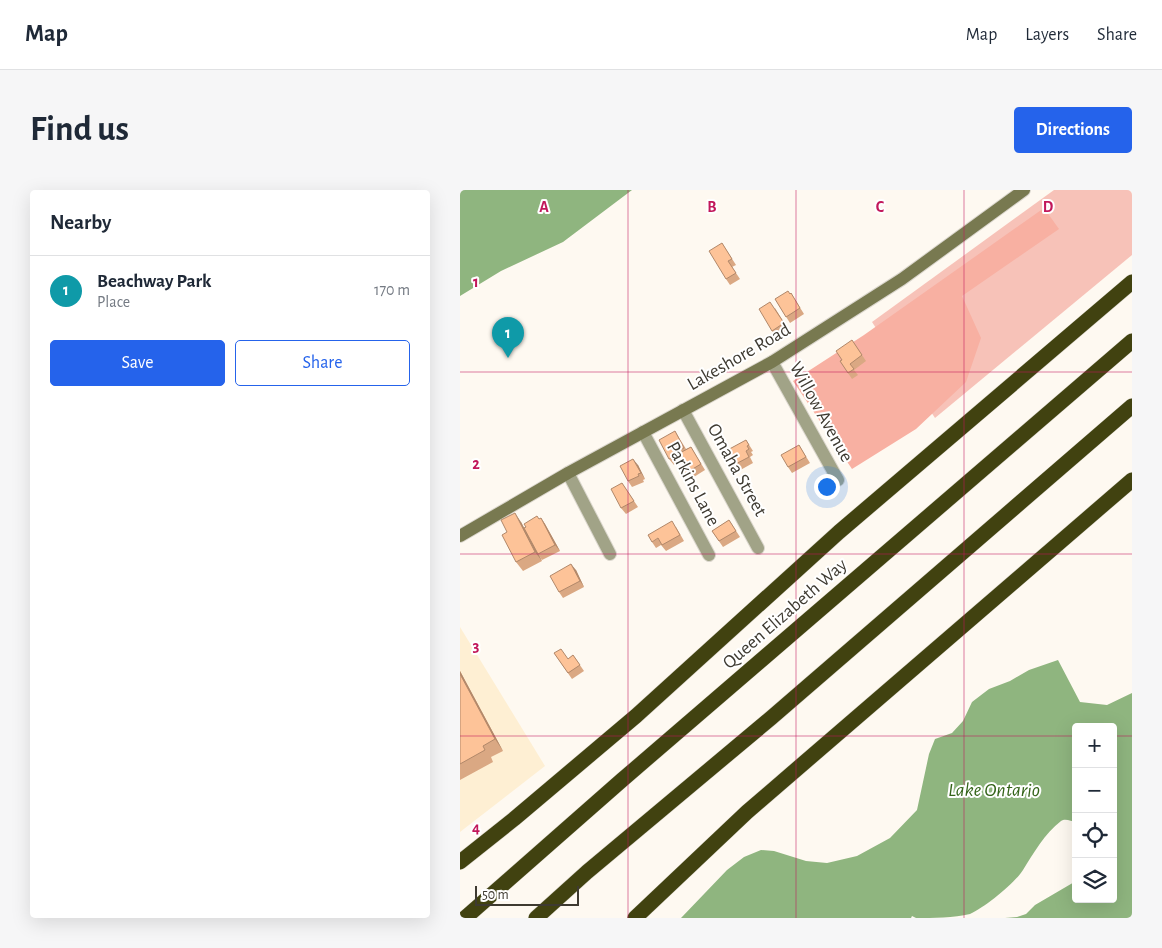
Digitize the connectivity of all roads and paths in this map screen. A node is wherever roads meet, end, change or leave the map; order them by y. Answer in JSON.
{"nodes":[{"id":1,"x":1024,"y":190,"type":"edge"},
{"id":2,"x":1132,"y":282,"type":"edge"},
{"id":3,"x":1132,"y":341,"type":"edge"},
{"id":4,"x":772,"y":362,"type":"junction"},
{"id":5,"x":1132,"y":406,"type":"edge"},
{"id":6,"x":683,"y":410,"type":"junction"},
{"id":7,"x":643,"y":432,"type":"junction"},
{"id":8,"x":568,"y":473,"type":"junction"},
{"id":9,"x":838,"y":480,"type":"dead end"},
{"id":10,"x":1132,"y":480,"type":"edge"},
{"id":11,"x":460,"y":536,"type":"edge"},
{"id":12,"x":758,"y":548,"type":"dead end"},
{"id":13,"x":610,"y":554,"type":"dead end"},
{"id":14,"x":709,"y":555,"type":"dead end"},
{"id":15,"x":460,"y":862,"type":"edge"},
{"id":16,"x":465,"y":918,"type":"edge"},
{"id":17,"x":536,"y":918,"type":"edge"},
{"id":18,"x":635,"y":918,"type":"edge"}],
"edges":[{"from":1,"to":4,"type":"main road","name":"Lakeshore Road"},
{"from":2,"to":15,"type":"highway"},
{"from":3,"to":16,"type":"highway","name":"Queen Elizabeth Way"},
{"from":4,"to":6,"type":"main road","name":"Lakeshore Road"},
{"from":4,"to":9,"type":"street","name":"Willow Avenue"},
{"from":5,"to":17,"type":"highway"},
{"from":6,"to":7,"type":"main road","name":"Lakeshore Road"},
{"from":6,"to":12,"type":"street","name":"Omaha Street"},
{"from":7,"to":8,"type":"main road","name":"Lakeshore Road"},
{"from":7,"to":14,"type":"street","name":"Parkins Lane"},
{"from":8,"to":11,"type":"main road","name":"Lakeshore Road"},
{"from":8,"to":13,"type":"street"},
{"from":10,"to":18,"type":"highway"}]}
